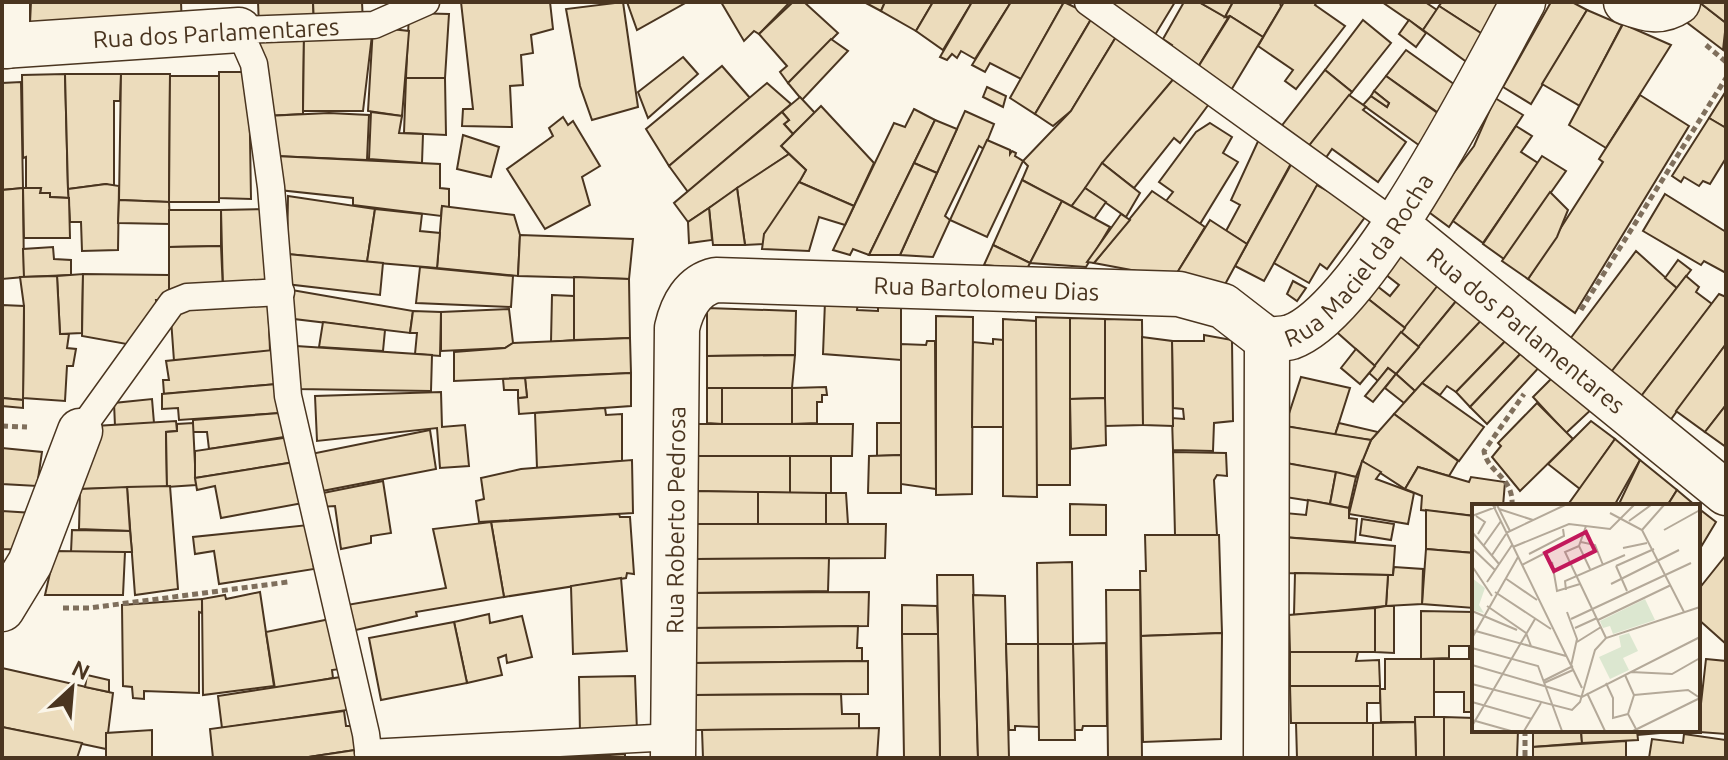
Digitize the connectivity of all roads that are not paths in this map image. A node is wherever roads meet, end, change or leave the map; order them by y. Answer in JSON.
{"nodes":[{"id":1,"x":7,"y":2,"type":"edge"},
{"id":2,"x":426,"y":2,"type":"edge"},
{"id":3,"x":1088,"y":2,"type":"edge"},
{"id":4,"x":1523,"y":2,"type":"edge"},
{"id":5,"x":1626,"y":2,"type":"edge"},
{"id":6,"x":1678,"y":2,"type":"edge"},
{"id":7,"x":239,"y":30,"type":"junction"},
{"id":8,"x":5,"y":46,"type":"edge"},
{"id":9,"x":1396,"y":224,"type":"junction"},
{"id":10,"x":697,"y":289,"type":"joint"},
{"id":11,"x":281,"y":292,"type":"junction"},
{"id":12,"x":1267,"y":340,"type":"junction"},
{"id":13,"x":80,"y":431,"type":"joint"},
{"id":14,"x":1726,"y":493,"type":"edge"},
{"id":15,"x":2,"y":609,"type":"edge"},
{"id":16,"x":673,"y":748,"type":"edge"},
{"id":17,"x":369,"y":756,"type":"edge"},
{"id":18,"x":1266,"y":758,"type":"edge"}],
"edges":[{"from":1,"to":8,"type":"street"},
{"from":2,"to":7,"type":"lane","name":"Rua dos Parlamentares"},
{"from":3,"to":9,"type":"lane","name":"Rua dos Parlamentares"},
{"from":4,"to":9,"type":"street","name":"Rua Maciel da Rocha"},
{"from":5,"to":6,"type":"street"},
{"from":7,"to":8,"type":"street","name":"Rua dos Parlamentares"},
{"from":7,"to":11,"type":"lane"},
{"from":9,"to":12,"type":"street","name":"Rua Maciel da Rocha"},
{"from":9,"to":14,"type":"street","name":"Rua dos Parlamentares"},
{"from":10,"to":12,"type":"street","name":"Rua Bartolomeu Dias"},
{"from":10,"to":16,"type":"street","name":"Rua Roberto Pedrosa"},
{"from":11,"to":13,"type":"lane"},
{"from":11,"to":17,"type":"lane"},
{"from":12,"to":18,"type":"street","name":"Rua Maciel da Rocha"},
{"from":13,"to":15,"type":"street"},
{"from":16,"to":17,"type":"lane"}]}
